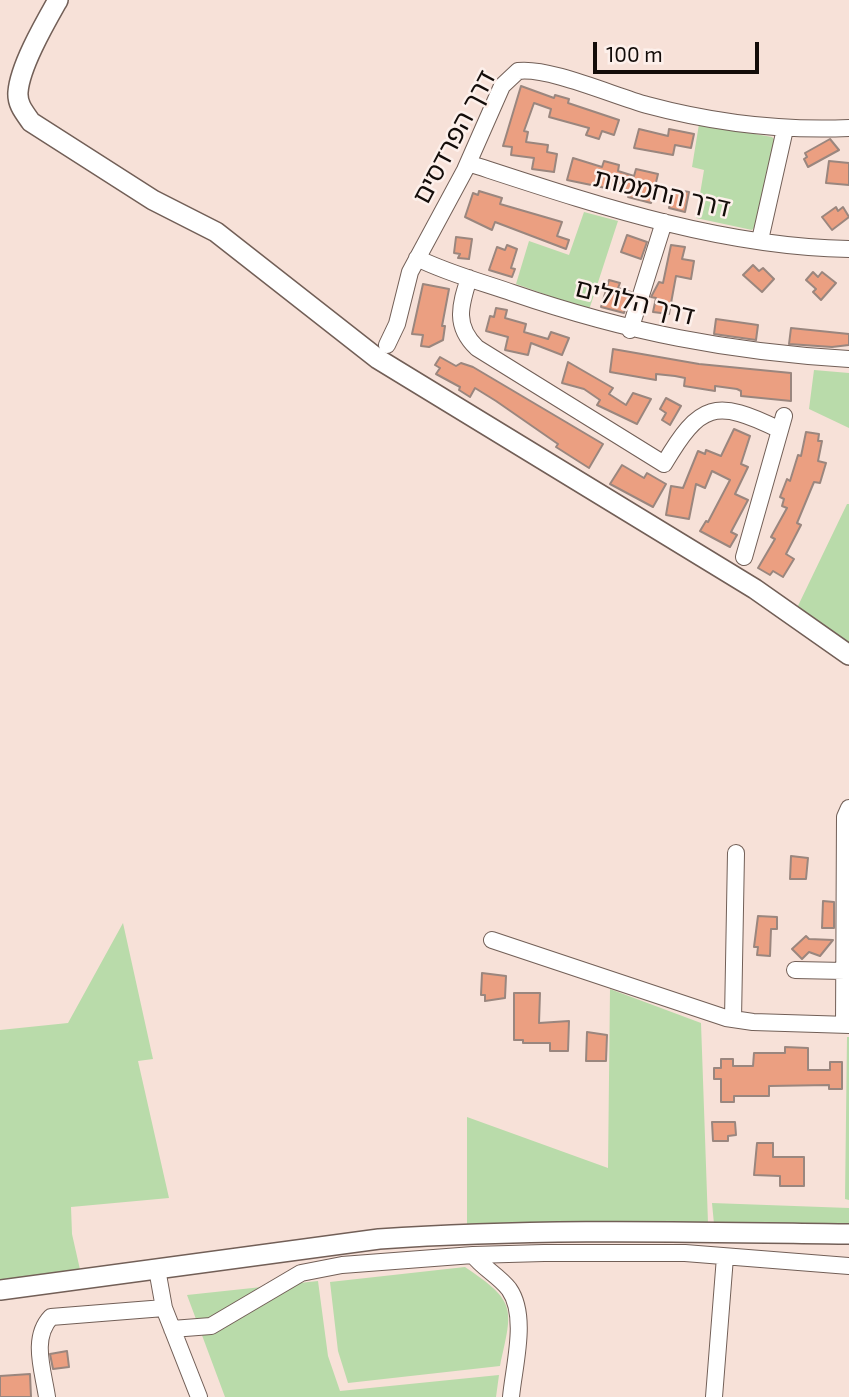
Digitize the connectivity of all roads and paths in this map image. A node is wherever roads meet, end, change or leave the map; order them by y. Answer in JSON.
{"nodes":[{"id":1,"x":58,"y":0,"type":"edge"},
{"id":2,"x":849,"y":128,"type":"edge"},
{"id":3,"x":785,"y":129,"type":"junction"},
{"id":4,"x":468,"y":163,"type":"junction"},
{"id":5,"x":664,"y":222,"type":"junction"},
{"id":6,"x":760,"y":240,"type":"junction"},
{"id":7,"x":849,"y":249,"type":"edge"},
{"id":8,"x":418,"y":258,"type":"junction"},
{"id":9,"x":469,"y":278,"type":"junction"},
{"id":10,"x":630,"y":330,"type":"junction"},
{"id":11,"x":387,"y":345,"type":"dead end"},
{"id":12,"x":849,"y":359,"type":"edge"},
{"id":13,"x":744,"y":557,"type":"dead end"},
{"id":14,"x":849,"y":655,"type":"edge"},
{"id":15,"x":849,"y":808,"type":"edge"},
{"id":16,"x":736,"y":853,"type":"dead end"},
{"id":17,"x":492,"y":940,"type":"dead end"},
{"id":18,"x":795,"y":970,"type":"dead end"},
{"id":19,"x":845,"y":971,"type":"junction"},
{"id":20,"x":733,"y":1019,"type":"junction"},
{"id":21,"x":847,"y":1025,"type":"edge"},
{"id":22,"x":849,"y":1234,"type":"edge"},
{"id":23,"x":473,"y":1255,"type":"junction"},
{"id":24,"x":725,"y":1257,"type":"junction"},
{"id":25,"x":849,"y":1266,"type":"edge"},
{"id":26,"x":157,"y":1269,"type":"junction"},
{"id":27,"x":0,"y":1290,"type":"edge"},
{"id":28,"x":164,"y":1308,"type":"junction"},
{"id":29,"x":172,"y":1329,"type":"junction"},
{"id":30,"x":47,"y":1397,"type":"edge"},
{"id":31,"x":199,"y":1397,"type":"edge"},
{"id":32,"x":511,"y":1397,"type":"edge"},
{"id":33,"x":714,"y":1397,"type":"edge"}],
"edges":[{"from":1,"to":14,"type":"main road"},
{"from":2,"to":3,"type":"street","name":"דרך הפרדסים"},
{"from":3,"to":4,"type":"street","name":"דרך הפרדסים"},
{"from":3,"to":6,"type":"street"},
{"from":4,"to":5,"type":"street","name":"דרך החממות"},
{"from":4,"to":8,"type":"street","name":"דרך הפרדסים"},
{"from":5,"to":6,"type":"street","name":"דרך החממות"},
{"from":5,"to":10,"type":"street"},
{"from":6,"to":7,"type":"street","name":"דרך החממות"},
{"from":8,"to":9,"type":"street","name":"דרך הלולים"},
{"from":8,"to":11,"type":"street","name":"דרך הפרדסים"},
{"from":9,"to":10,"type":"street","name":"דרך הלולים"},
{"from":9,"to":13,"type":"street"},
{"from":10,"to":12,"type":"street","name":"דרך הלולים"},
{"from":15,"to":19,"type":"street"},
{"from":16,"to":20,"type":"street"},
{"from":17,"to":20,"type":"street"},
{"from":18,"to":19,"type":"street"},
{"from":19,"to":21,"type":"street"},
{"from":20,"to":21,"type":"street"},
{"from":22,"to":26,"type":"main road"},
{"from":23,"to":24,"type":"street"},
{"from":23,"to":29,"type":"street"},
{"from":23,"to":32,"type":"street"},
{"from":24,"to":25,"type":"street"},
{"from":24,"to":33,"type":"street"},
{"from":26,"to":27,"type":"main road"},
{"from":26,"to":28,"type":"street"},
{"from":28,"to":29,"type":"street"},
{"from":28,"to":30,"type":"street"},
{"from":29,"to":31,"type":"street"}]}
